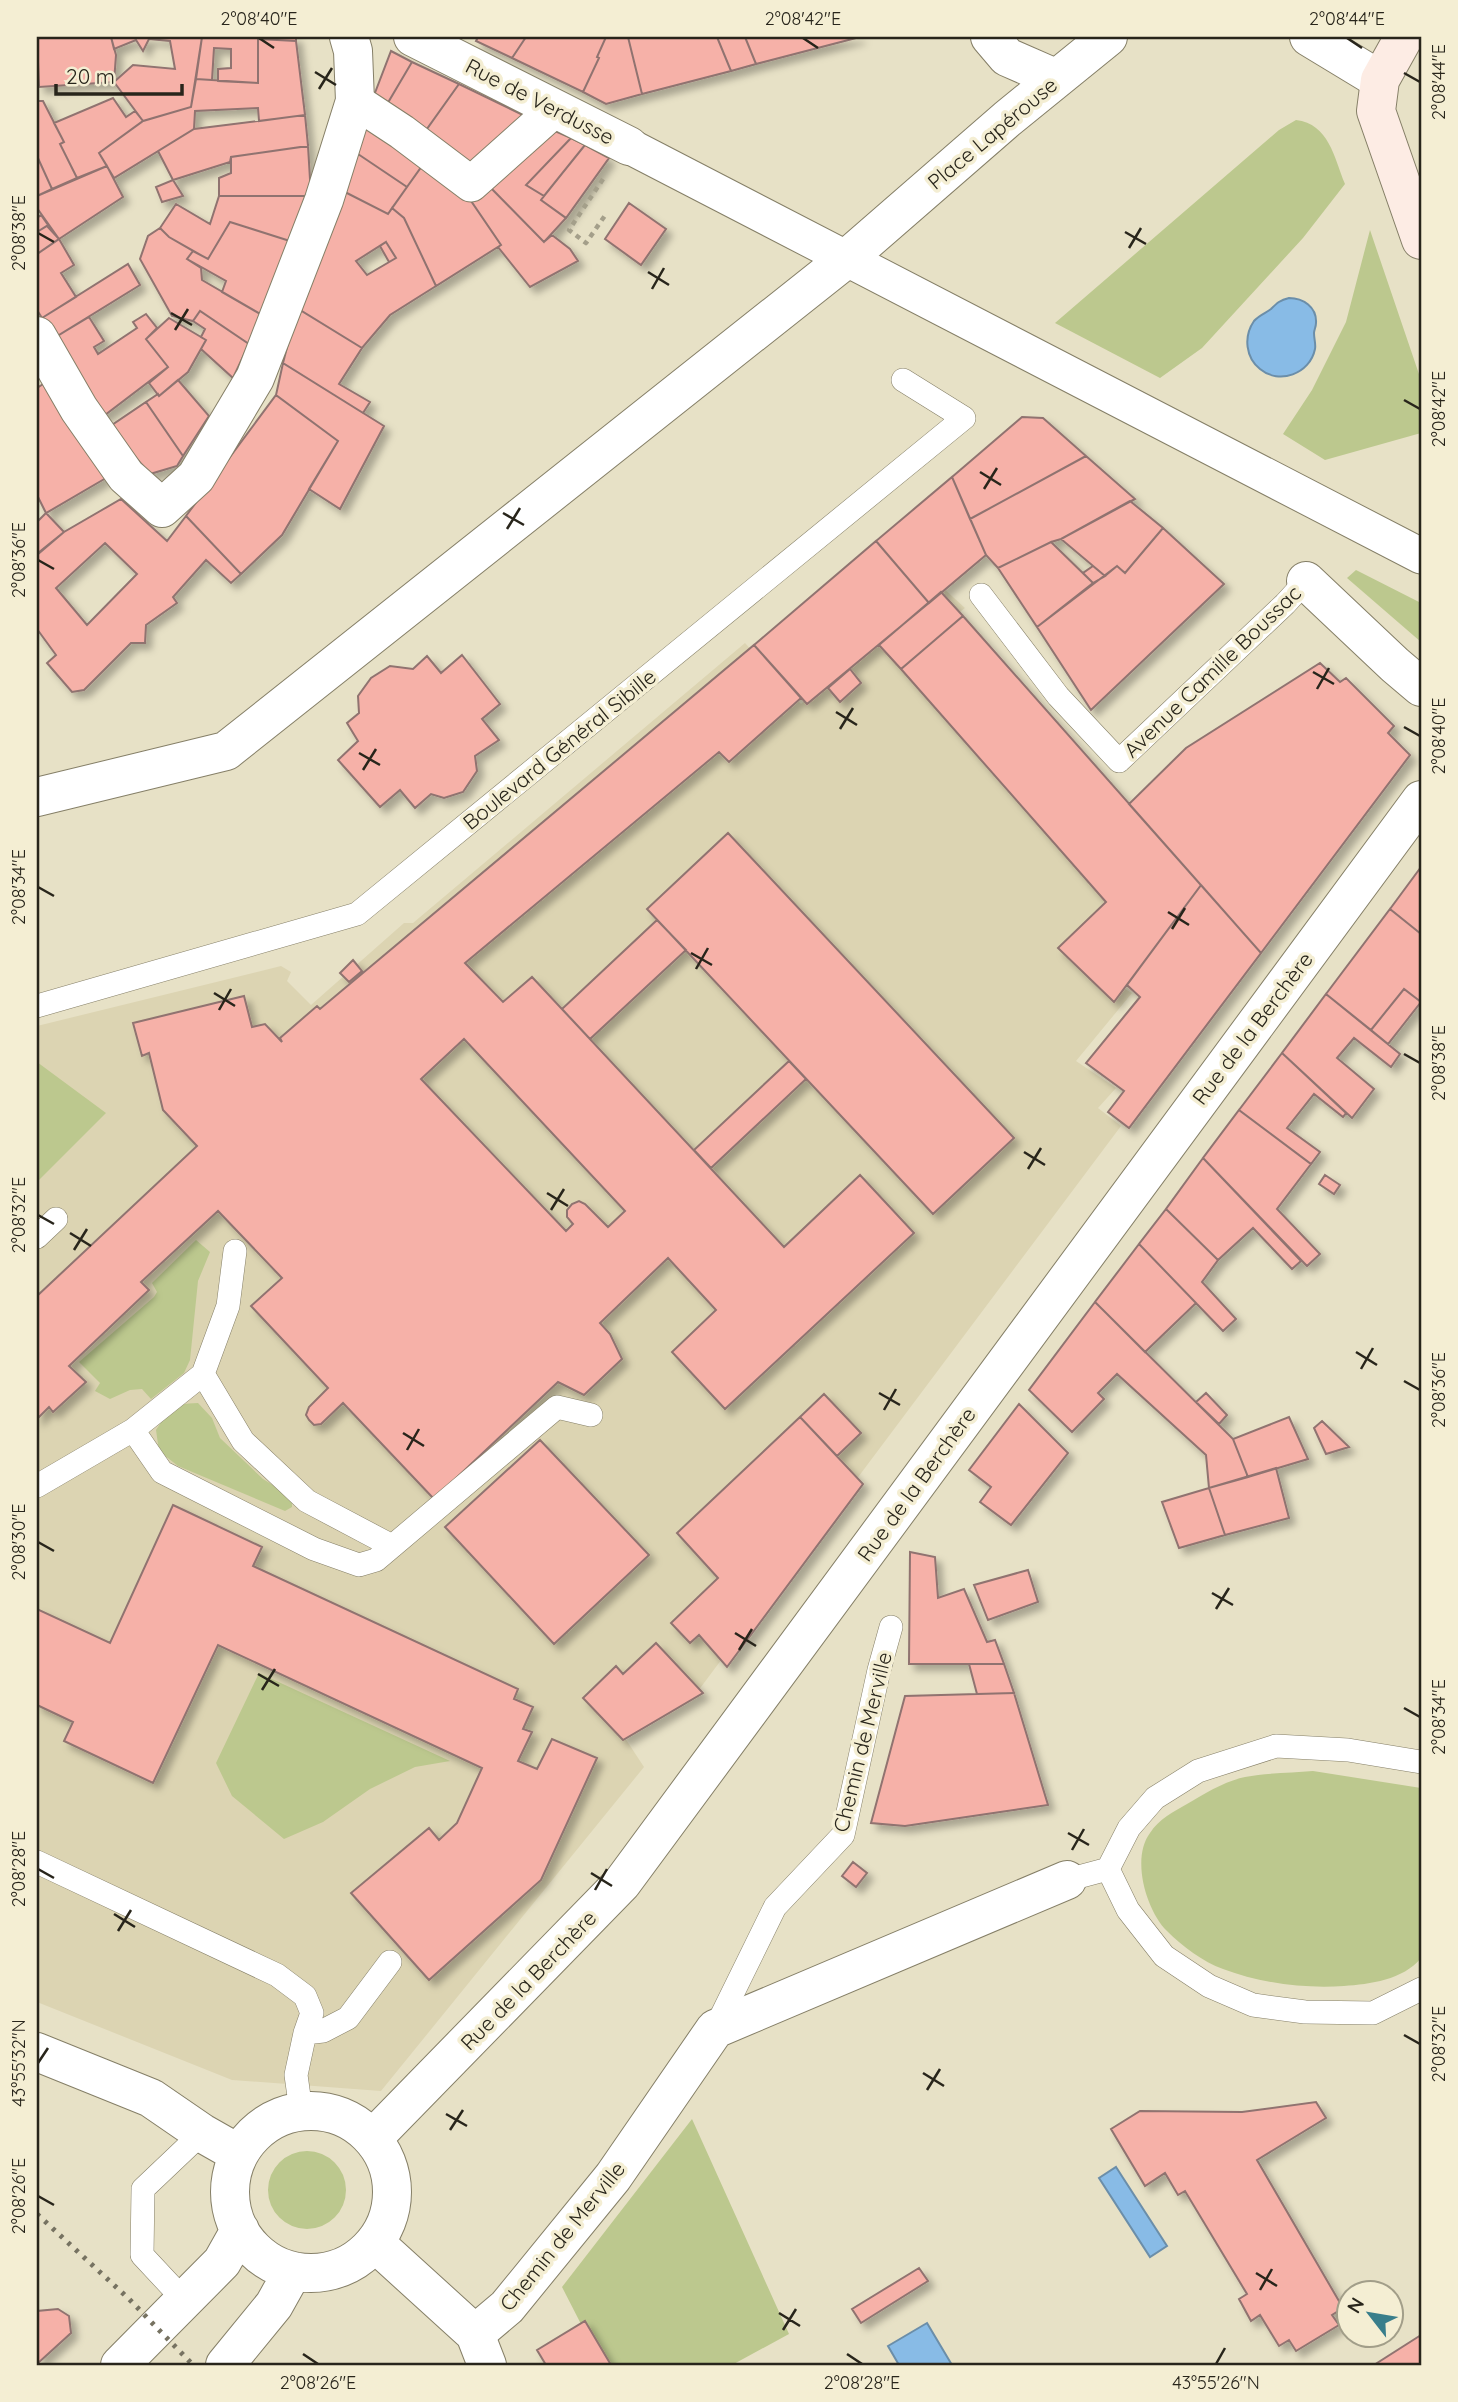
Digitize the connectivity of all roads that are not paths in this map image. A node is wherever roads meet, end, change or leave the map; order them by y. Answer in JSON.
{"nodes":[{"id":1,"x":349,"y":37,"type":"edge"},
{"id":2,"x":413,"y":37,"type":"edge"},
{"id":3,"x":990,"y":37,"type":"edge"},
{"id":4,"x":1108,"y":37,"type":"edge"},
{"id":5,"x":1309,"y":37,"type":"edge"},
{"id":6,"x":1404,"y":37,"type":"edge"},
{"id":7,"x":1055,"y":78,"type":"junction"},
{"id":8,"x":1380,"y":80,"type":"junction"},
{"id":9,"x":355,"y":101,"type":"junction"},
{"id":10,"x":555,"y":109,"type":"junction"},
{"id":11,"x":620,"y":157,"type":"joint"},
{"id":12,"x":1421,"y":187,"type":"edge"},
{"id":13,"x":1421,"y":240,"type":"edge"},
{"id":14,"x":846,"y":259,"type":"junction"},
{"id":15,"x":37,"y":336,"type":"edge"},
{"id":16,"x":903,"y":380,"type":"dead end"},
{"id":17,"x":1421,"y":556,"type":"edge"},
{"id":18,"x":1306,"y":581,"type":"joint"},
{"id":19,"x":981,"y":595,"type":"dead end"},
{"id":20,"x":1421,"y":687,"type":"edge"},
{"id":21,"x":37,"y":797,"type":"edge"},
{"id":22,"x":1421,"y":800,"type":"edge"},
{"id":23,"x":37,"y":1006,"type":"edge"},
{"id":24,"x":56,"y":1219,"type":"dead end"},
{"id":25,"x":37,"y":1237,"type":"edge"},
{"id":26,"x":235,"y":1251,"type":"dead end"},
{"id":27,"x":203,"y":1374,"type":"junction"},
{"id":28,"x":591,"y":1415,"type":"dead end"},
{"id":29,"x":133,"y":1430,"type":"junction"},
{"id":30,"x":37,"y":1486,"type":"edge"},
{"id":31,"x":392,"y":1546,"type":"junction"},
{"id":32,"x":891,"y":1627,"type":"dead end"},
{"id":33,"x":1421,"y":1762,"type":"edge"},
{"id":34,"x":37,"y":1862,"type":"edge"},
{"id":35,"x":1108,"y":1869,"type":"junction"},
{"id":36,"x":1067,"y":1880,"type":"joint"},
{"id":37,"x":390,"y":1962,"type":"dead end"},
{"id":38,"x":1421,"y":1989,"type":"edge"},
{"id":39,"x":715,"y":2029,"type":"junction"},
{"id":40,"x":305,"y":2033,"type":"junction"},
{"id":41,"x":37,"y":2052,"type":"edge"},
{"id":42,"x":301,"y":2111,"type":"junction"},
{"id":43,"x":201,"y":2133,"type":"junction"},
{"id":44,"x":374,"y":2137,"type":"junction"},
{"id":45,"x":239,"y":2154,"type":"junction"},
{"id":46,"x":240,"y":2230,"type":"junction"},
{"id":47,"x":375,"y":2243,"type":"junction"},
{"id":48,"x":293,"y":2272,"type":"junction"},
{"id":49,"x":184,"y":2300,"type":"junction"},
{"id":50,"x":481,"y":2350,"type":"edge"},
{"id":51,"x":120,"y":2365,"type":"edge"},
{"id":52,"x":225,"y":2365,"type":"edge"}],
"edges":[{"from":1,"to":9,"type":"street"},
{"from":2,"to":10,"type":"street","name":"Rue de Verdusse"},
{"from":3,"to":7,"type":"street"},
{"from":4,"to":7,"type":"street","name":"Place Lapérouse"},
{"from":5,"to":8,"type":"street"},
{"from":6,"to":8,"type":"main road"},
{"from":7,"to":14,"type":"street","name":"Place Lapérouse"},
{"from":8,"to":12,"type":"main road"},
{"from":8,"to":13,"type":"main road"},
{"from":9,"to":10,"type":"street"},
{"from":9,"to":15,"type":"street"},
{"from":10,"to":11,"type":"street","name":"Rue de Verdusse"},
{"from":11,"to":14,"type":"street"},
{"from":14,"to":17,"type":"street"},
{"from":14,"to":21,"type":"street"},
{"from":16,"to":23,"type":"lane","name":"Boulevard Général Sibille"},
{"from":18,"to":19,"type":"lane","name":"Avenue Camille Boussac"},
{"from":18,"to":20,"type":"street"},
{"from":22,"to":44,"type":"street","name":"Rue de la Berchère"},
{"from":24,"to":25,"type":"lane"},
{"from":26,"to":27,"type":"lane"},
{"from":27,"to":29,"type":"lane"},
{"from":27,"to":31,"type":"lane"},
{"from":28,"to":31,"type":"lane"},
{"from":29,"to":30,"type":"lane"},
{"from":29,"to":31,"type":"lane"},
{"from":32,"to":39,"type":"lane","name":"Chemin de Merville"},
{"from":33,"to":35,"type":"lane"},
{"from":34,"to":40,"type":"lane"},
{"from":35,"to":36,"type":"lane"},
{"from":35,"to":38,"type":"lane"},
{"from":36,"to":39,"type":"street"},
{"from":37,"to":40,"type":"lane"},
{"from":39,"to":50,"type":"street","name":"Chemin de Merville"},
{"from":40,"to":42,"type":"lane"},
{"from":41,"to":43,"type":"street"},
{"from":42,"to":44,"type":"street"},
{"from":42,"to":45,"type":"street"},
{"from":43,"to":45,"type":"street"},
{"from":43,"to":49,"type":"lane"},
{"from":44,"to":47,"type":"street"},
{"from":45,"to":46,"type":"street"},
{"from":46,"to":48,"type":"street"},
{"from":46,"to":49,"type":"street"},
{"from":47,"to":48,"type":"street"},
{"from":47,"to":50,"type":"street"},
{"from":48,"to":52,"type":"street"},
{"from":49,"to":51,"type":"street"}]}
